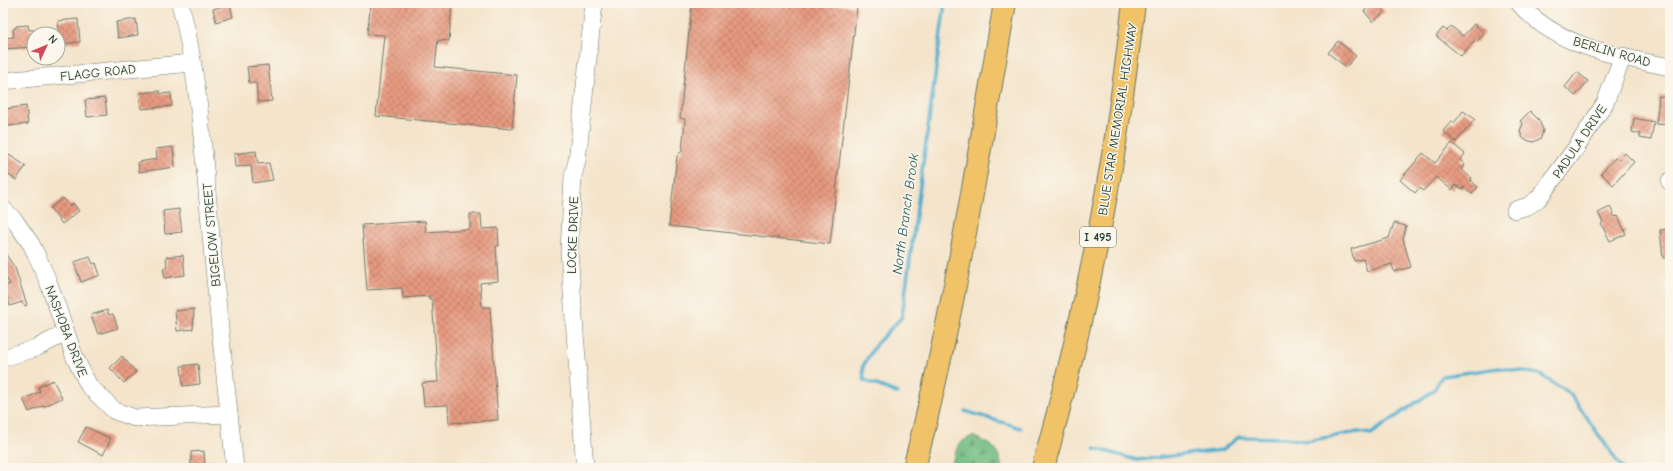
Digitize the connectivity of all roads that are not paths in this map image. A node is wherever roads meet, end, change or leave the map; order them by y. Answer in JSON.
{"nodes":[{"id":1,"x":180,"y":3,"type":"edge"},
{"id":2,"x":594,"y":3,"type":"edge"},
{"id":3,"x":1005,"y":3,"type":"edge"},
{"id":4,"x":1134,"y":3,"type":"edge"},
{"id":5,"x":1519,"y":3,"type":"edge"},
{"id":6,"x":1623,"y":56,"type":"junction"},
{"id":7,"x":192,"y":62,"type":"junction"},
{"id":8,"x":1670,"y":67,"type":"edge"},
{"id":9,"x":3,"y":82,"type":"edge"},
{"id":10,"x":3,"y":209,"type":"edge"},
{"id":11,"x":1515,"y":210,"type":"dead end"},
{"id":12,"x":66,"y":333,"type":"junction"},
{"id":13,"x":3,"y":358,"type":"edge"},
{"id":14,"x":229,"y":414,"type":"junction"},
{"id":15,"x":235,"y":468,"type":"edge"},
{"id":16,"x":584,"y":468,"type":"edge"},
{"id":17,"x":914,"y":468,"type":"edge"},
{"id":18,"x":1043,"y":468,"type":"edge"}],
"edges":[{"from":1,"to":7,"type":"street","name":"BIGELOW STREET"},
{"from":2,"to":16,"type":"street","name":"LOCKE DRIVE"},
{"from":3,"to":17,"type":"highway"},
{"from":4,"to":18,"type":"highway","name":"BLUE STAR MEMORIAL HIGHWAY","number":"I 495"},
{"from":5,"to":6,"type":"street","name":"BERLIN ROAD"},
{"from":6,"to":8,"type":"street","name":"BERLIN ROAD"},
{"from":6,"to":11,"type":"street","name":"PADULA DRIVE"},
{"from":7,"to":9,"type":"street","name":"FLAGG ROAD"},
{"from":7,"to":14,"type":"street","name":"BIGELOW STREET"},
{"from":10,"to":12,"type":"street","name":"NASHOBA DRIVE"},
{"from":12,"to":13,"type":"street"},
{"from":12,"to":14,"type":"street","name":"NASHOBA DRIVE"},
{"from":14,"to":15,"type":"street","name":"BIGELOW STREET"}]}
